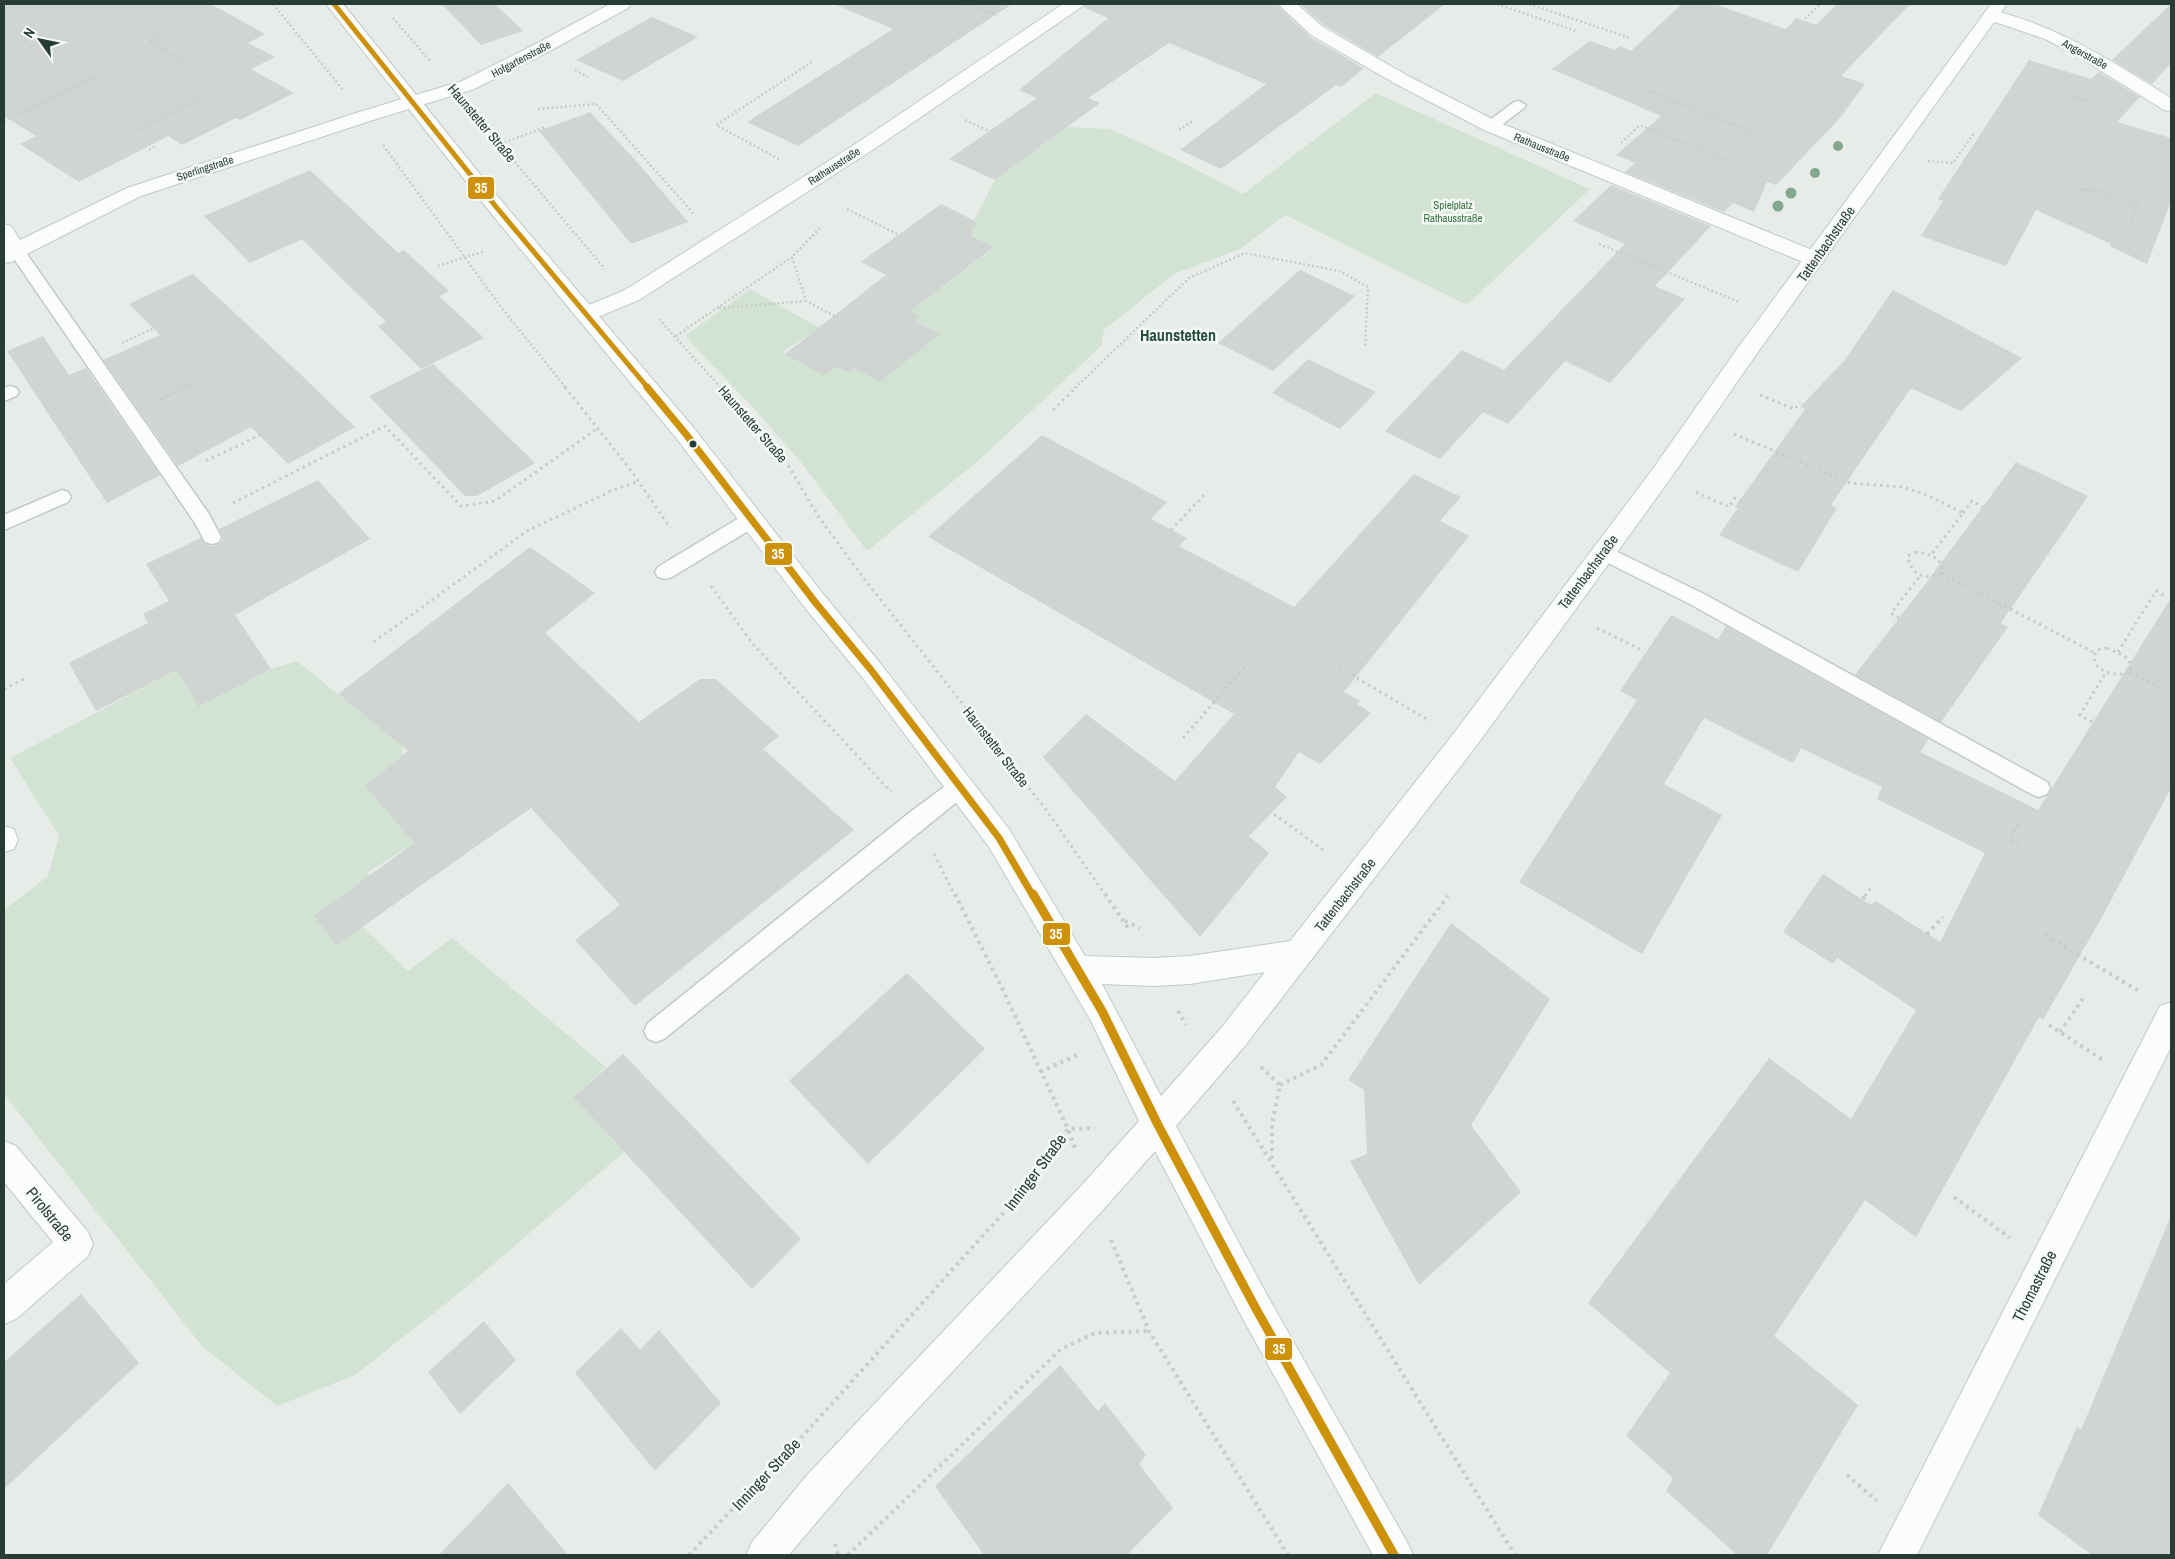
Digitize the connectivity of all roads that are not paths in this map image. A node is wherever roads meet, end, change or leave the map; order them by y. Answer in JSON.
{"nodes":[{"id":1,"x":334,"y":4,"type":"edge"},
{"id":2,"x":622,"y":4,"type":"edge"},
{"id":3,"x":1074,"y":4,"type":"edge"},
{"id":4,"x":1287,"y":4,"type":"edge"},
{"id":5,"x":1996,"y":9,"type":"edge"},
{"id":6,"x":414,"y":102,"type":"junction"},
{"id":7,"x":1519,"y":105,"type":"dead end"},
{"id":8,"x":2171,"y":106,"type":"edge"},
{"id":9,"x":1491,"y":126,"type":"junction"},
{"id":10,"x":4,"y":230,"type":"edge"},
{"id":11,"x":10,"y":253,"type":"edge"},
{"id":12,"x":1815,"y":259,"type":"junction"},
{"id":13,"x":586,"y":314,"type":"junction"},
{"id":14,"x":62,"y":496,"type":"dead end"},
{"id":15,"x":751,"y":520,"type":"junction"},
{"id":16,"x":4,"y":523,"type":"edge"},
{"id":17,"x":212,"y":537,"type":"dead end"},
{"id":18,"x":1603,"y":552,"type":"junction"},
{"id":19,"x":666,"y":572,"type":"dead end"},
{"id":20,"x":960,"y":787,"type":"junction"},
{"id":21,"x":2039,"y":788,"type":"dead end"},
{"id":22,"x":1299,"y":952,"type":"junction"},
{"id":23,"x":1077,"y":969,"type":"junction"},
{"id":24,"x":2159,"y":1006,"type":"edge"},
{"id":25,"x":656,"y":1031,"type":"dead end"},
{"id":26,"x":1158,"y":1125,"type":"junction"},
{"id":27,"x":4,"y":1158,"type":"edge"},
{"id":28,"x":4,"y":1307,"type":"edge"},
{"id":29,"x":765,"y":1555,"type":"edge"},
{"id":30,"x":1394,"y":1555,"type":"edge"},
{"id":31,"x":1897,"y":1555,"type":"edge"}],
"edges":[{"from":1,"to":6,"type":"street"},
{"from":2,"to":6,"type":"street","name":"Hofgartenstraße"},
{"from":3,"to":13,"type":"street","name":"Rathausstraße"},
{"from":4,"to":9,"type":"street","name":"Rathausstraße"},
{"from":5,"to":8,"type":"street","name":"Angerstraße"},
{"from":5,"to":12,"type":"street","name":"Tattenbachstraße"},
{"from":6,"to":11,"type":"street","name":"Sperlingstraße"},
{"from":6,"to":13,"type":"street"},
{"from":7,"to":9,"type":"lane"},
{"from":9,"to":12,"type":"street","name":"Rathausstraße"},
{"from":10,"to":11,"type":"street"},
{"from":11,"to":17,"type":"lane"},
{"from":12,"to":18,"type":"street","name":"Tattenbachstraße"},
{"from":13,"to":15,"type":"street"},
{"from":14,"to":16,"type":"lane"},
{"from":15,"to":19,"type":"lane"},
{"from":15,"to":20,"type":"street"},
{"from":18,"to":21,"type":"lane"},
{"from":18,"to":22,"type":"street","name":"Tattenbachstraße"},
{"from":20,"to":23,"type":"street"},
{"from":20,"to":25,"type":"lane"},
{"from":22,"to":23,"type":"street"},
{"from":22,"to":26,"type":"street","name":"Tattenbachstraße"},
{"from":23,"to":26,"type":"street"},
{"from":24,"to":31,"type":"street","name":"Thomastraße"},
{"from":26,"to":29,"type":"street"},
{"from":26,"to":30,"type":"street"},
{"from":27,"to":28,"type":"street","name":"Pirolstraße"}]}
